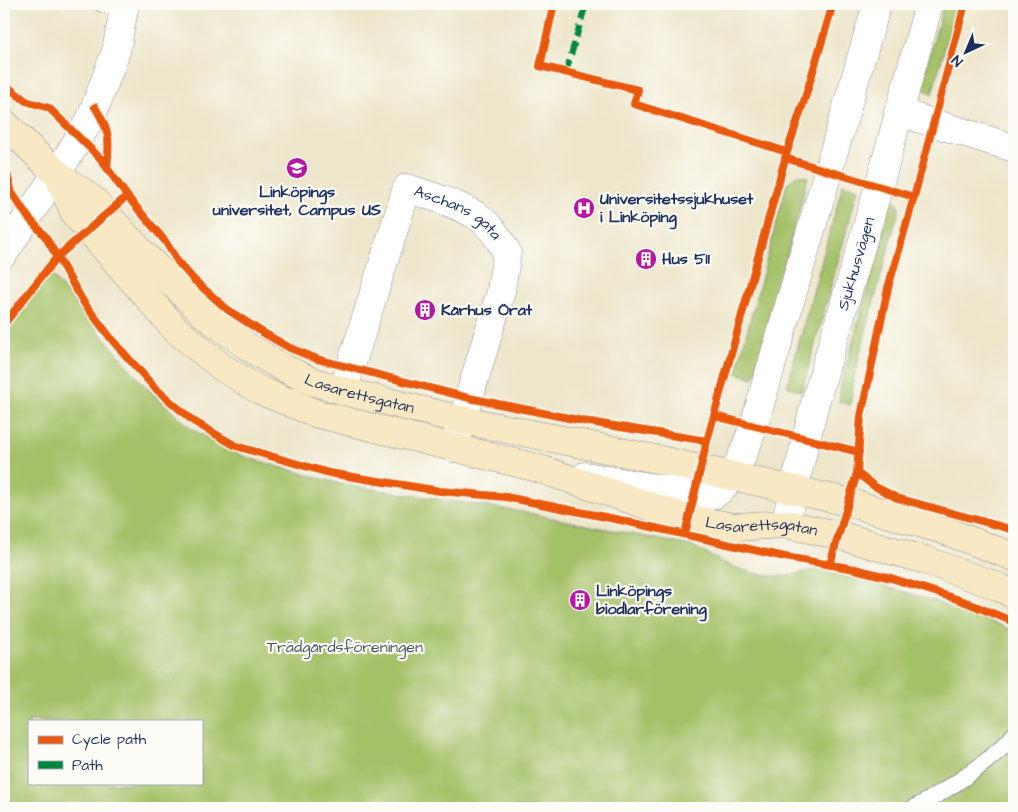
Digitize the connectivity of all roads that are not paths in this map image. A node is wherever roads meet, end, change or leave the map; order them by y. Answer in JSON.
{"nodes":[{"id":1,"x":877,"y":4,"type":"edge"},
{"id":2,"x":929,"y":4,"type":"edge"},
{"id":3,"x":117,"y":5,"type":"edge"},
{"id":4,"x":898,"y":112,"type":"junction"},
{"id":5,"x":4,"y":123,"type":"edge"},
{"id":6,"x":1014,"y":148,"type":"edge"},
{"id":7,"x":57,"y":174,"type":"junction"},
{"id":8,"x":4,"y":253,"type":"edge"},
{"id":9,"x":343,"y":391,"type":"junction"},
{"id":10,"x":462,"y":420,"type":"junction"},
{"id":11,"x":454,"y":448,"type":"junction"},
{"id":12,"x":537,"y":468,"type":"junction"},
{"id":13,"x":731,"y":476,"type":"junction"},
{"id":14,"x":793,"y":489,"type":"junction"},
{"id":15,"x":785,"y":524,"type":"junction"},
{"id":16,"x":1014,"y":557,"type":"edge"},
{"id":17,"x":1014,"y":595,"type":"edge"},
{"id":18,"x":1014,"y":735,"type":"edge"},
{"id":19,"x":914,"y":808,"type":"edge"}],
"edges":[{"from":1,"to":13,"type":"street"},
{"from":2,"to":4,"type":"street","name":"Sjukhusvägen"},
{"from":3,"to":7,"type":"street"},
{"from":4,"to":6,"type":"street"},
{"from":4,"to":14,"type":"street","name":"Sjukhusvägen"},
{"from":5,"to":7,"type":"main road","name":"Lasarettsgatan"},
{"from":7,"to":8,"type":"street"},
{"from":7,"to":9,"type":"main road","name":"Lasarettsgatan"},
{"from":7,"to":11,"type":"main road","name":"Lasarettsgatan"},
{"from":9,"to":10,"type":"main road","name":"Lasarettsgatan"},
{"from":9,"to":10,"type":"street","name":"Aschans gata"},
{"from":10,"to":11,"type":"street","name":"Aschans gata"},
{"from":10,"to":13,"type":"main road","name":"Lasarettsgatan"},
{"from":11,"to":12,"type":"main road","name":"Lasarettsgatan"},
{"from":12,"to":13,"type":"street","name":"Lasarettsgatan"},
{"from":12,"to":15,"type":"main road","name":"Lasarettsgatan"},
{"from":13,"to":14,"type":"main road","name":"Lasarettsgatan"},
{"from":14,"to":15,"type":"street","name":"Sjukhusvägen"},
{"from":14,"to":16,"type":"main road","name":"Lasarettsgatan"},
{"from":15,"to":17,"type":"main road","name":"Lasarettsgatan"},
{"from":18,"to":19,"type":"lane"}]}
